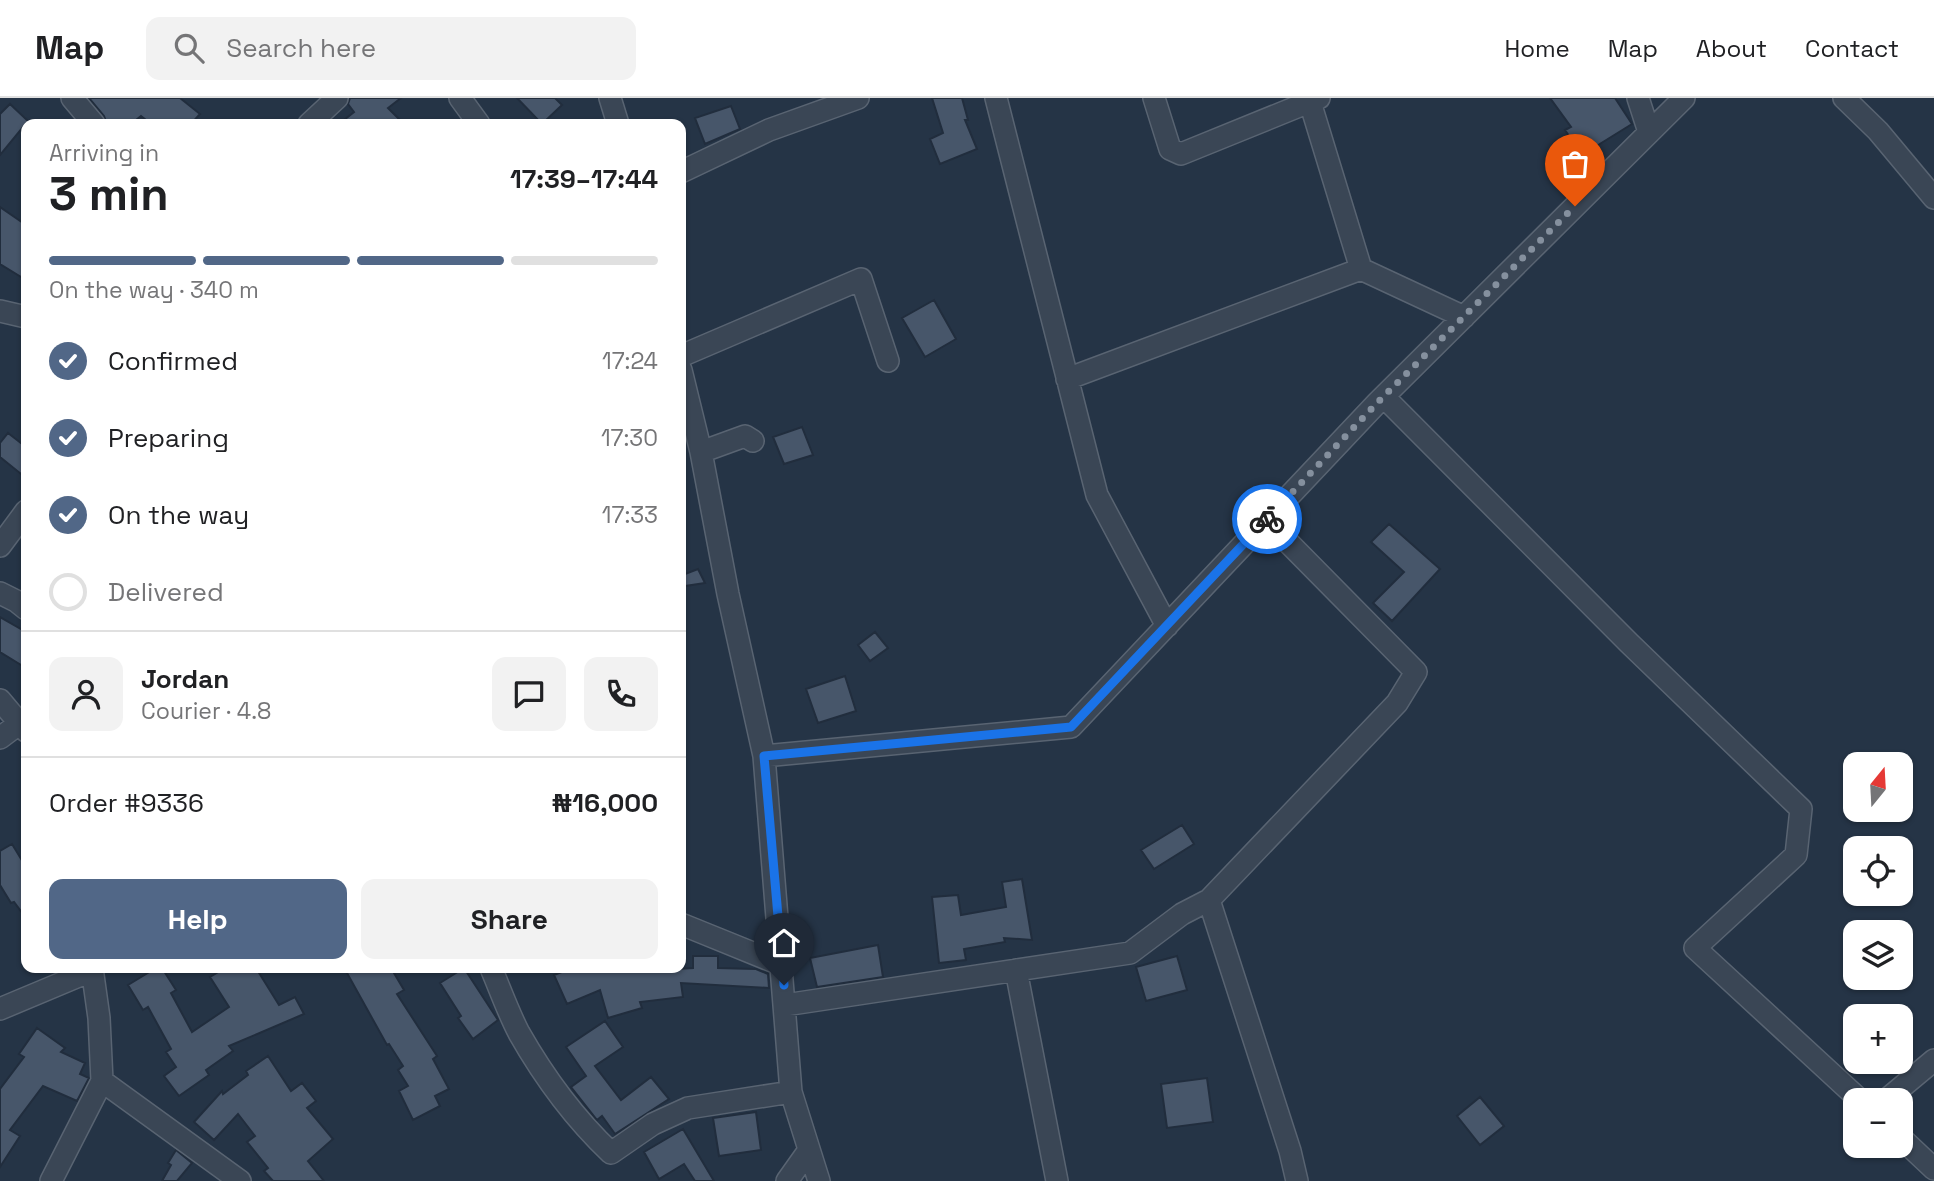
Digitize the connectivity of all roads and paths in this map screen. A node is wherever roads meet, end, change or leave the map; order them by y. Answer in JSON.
{"nodes":[{"id":1,"x":72,"y":98,"type":"edge"},
{"id":2,"x":337,"y":98,"type":"edge"},
{"id":3,"x":460,"y":98,"type":"edge"},
{"id":4,"x":858,"y":98,"type":"edge"},
{"id":5,"x":996,"y":98,"type":"edge"},
{"id":6,"x":1154,"y":98,"type":"edge"},
{"id":7,"x":1638,"y":98,"type":"edge"},
{"id":8,"x":1684,"y":98,"type":"edge"},
{"id":9,"x":1314,"y":100,"type":"edge"},
{"id":10,"x":1849,"y":101,"type":"edge"},
{"id":11,"x":90,"y":119,"type":"edge"},
{"id":12,"x":314,"y":119,"type":"edge"},
{"id":13,"x":475,"y":119,"type":"edge"},
{"id":14,"x":1649,"y":132,"type":"junction"},
{"id":15,"x":686,"y":170,"type":"edge"},
{"id":16,"x":1934,"y":198,"type":"edge"},
{"id":17,"x":1361,"y":269,"type":"junction"},
{"id":18,"x":0,"y":311,"type":"edge"},
{"id":19,"x":21,"y":316,"type":"edge"},
{"id":20,"x":1464,"y":317,"type":"junction"},
{"id":21,"x":686,"y":354,"type":"edge"},
{"id":22,"x":888,"y":361,"type":"dead end"},
{"id":23,"x":1067,"y":379,"type":"junction"},
{"id":24,"x":686,"y":390,"type":"edge"},
{"id":25,"x":1384,"y":397,"type":"junction"},
{"id":26,"x":753,"y":440,"type":"dead end"},
{"id":27,"x":701,"y":452,"type":"junction"},
{"id":28,"x":21,"y":518,"type":"edge"},
{"id":29,"x":1266,"y":520,"type":"junction"},
{"id":30,"x":0,"y":546,"type":"edge"},
{"id":31,"x":0,"y":593,"type":"edge"},
{"id":32,"x":21,"y":605,"type":"edge"},
{"id":33,"x":1167,"y":626,"type":"junction"},
{"id":34,"x":0,"y":700,"type":"edge"},
{"id":35,"x":21,"y":725,"type":"edge"},
{"id":36,"x":21,"y":728,"type":"edge"},
{"id":37,"x":0,"y":738,"type":"edge"},
{"id":38,"x":764,"y":756,"type":"junction"},
{"id":39,"x":1209,"y":900,"type":"junction"},
{"id":40,"x":686,"y":926,"type":"edge"},
{"id":41,"x":782,"y":965,"type":"junction"},
{"id":42,"x":1016,"y":970,"type":"junction"},
{"id":43,"x":83,"y":973,"type":"edge"},
{"id":44,"x":92,"y":973,"type":"edge"},
{"id":45,"x":493,"y":973,"type":"edge"},
{"id":46,"x":785,"y":1005,"type":"junction"},
{"id":47,"x":0,"y":1009,"type":"edge"},
{"id":48,"x":1934,"y":1060,"type":"edge"},
{"id":49,"x":102,"y":1081,"type":"junction"},
{"id":50,"x":1847,"y":1088,"type":"edge"},
{"id":51,"x":1901,"y":1088,"type":"edge"},
{"id":52,"x":791,"y":1092,"type":"junction"},
{"id":53,"x":1913,"y":1149,"type":"edge"},
{"id":54,"x":809,"y":1150,"type":"junction"},
{"id":55,"x":1934,"y":1169,"type":"edge"},
{"id":56,"x":51,"y":1181,"type":"edge"},
{"id":57,"x":240,"y":1181,"type":"edge"},
{"id":58,"x":787,"y":1181,"type":"edge"},
{"id":59,"x":819,"y":1181,"type":"edge"},
{"id":60,"x":1058,"y":1181,"type":"edge"},
{"id":61,"x":1297,"y":1181,"type":"edge"}],
"edges":[{"from":1,"to":11,"type":"street"},
{"from":2,"to":12,"type":"street"},
{"from":3,"to":13,"type":"street"},
{"from":4,"to":15,"type":"street"},
{"from":5,"to":23,"type":"street"},
{"from":6,"to":9,"type":"street"},
{"from":7,"to":14,"type":"street"},
{"from":8,"to":14,"type":"street"},
{"from":9,"to":17,"type":"street"},
{"from":10,"to":16,"type":"street"},
{"from":14,"to":20,"type":"street"},
{"from":17,"to":20,"type":"street"},
{"from":17,"to":23,"type":"street"},
{"from":18,"to":19,"type":"street"},
{"from":20,"to":25,"type":"street"},
{"from":21,"to":22,"type":"street"},
{"from":23,"to":33,"type":"street"},
{"from":24,"to":27,"type":"street"},
{"from":25,"to":29,"type":"street"},
{"from":25,"to":50,"type":"street"},
{"from":26,"to":27,"type":"street"},
{"from":27,"to":38,"type":"street"},
{"from":28,"to":30,"type":"street"},
{"from":29,"to":33,"type":"street"},
{"from":29,"to":39,"type":"street"},
{"from":31,"to":32,"type":"street"},
{"from":33,"to":38,"type":"street"},
{"from":34,"to":35,"type":"street"},
{"from":36,"to":37,"type":"street"},
{"from":38,"to":41,"type":"street"},
{"from":39,"to":42,"type":"street"},
{"from":39,"to":61,"type":"street"},
{"from":40,"to":41,"type":"street"},
{"from":41,"to":46,"type":"street"},
{"from":42,"to":46,"type":"street"},
{"from":42,"to":60,"type":"street"},
{"from":43,"to":47,"type":"street"},
{"from":44,"to":49,"type":"street"},
{"from":45,"to":52,"type":"street"},
{"from":46,"to":52,"type":"street"},
{"from":48,"to":51,"type":"street"},
{"from":49,"to":56,"type":"street"},
{"from":49,"to":57,"type":"street"},
{"from":52,"to":54,"type":"street"},
{"from":53,"to":55,"type":"street"},
{"from":54,"to":58,"type":"street"},
{"from":54,"to":59,"type":"street"}]}
